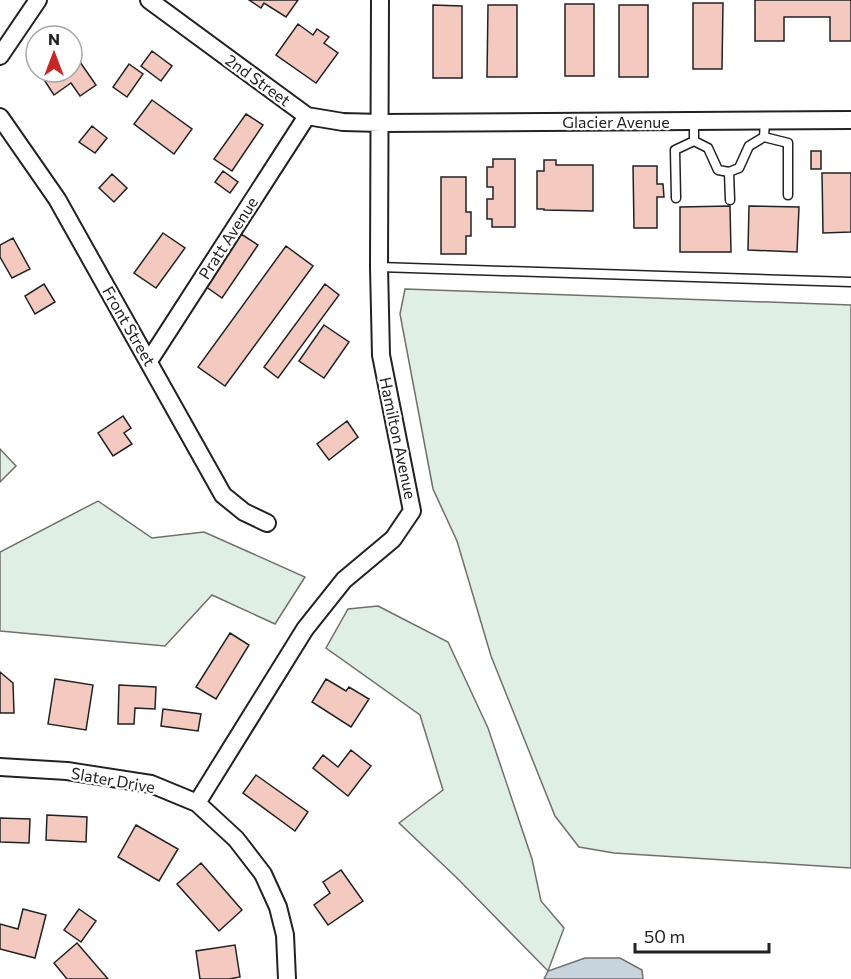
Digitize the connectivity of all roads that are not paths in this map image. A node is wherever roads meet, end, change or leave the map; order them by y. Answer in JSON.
{"nodes":[{"id":1,"x":38,"y":0,"type":"edge"},
{"id":2,"x":149,"y":0,"type":"edge"},
{"id":3,"x":380,"y":0,"type":"edge"},
{"id":4,"x":0,"y":56,"type":"edge"},
{"id":5,"x":307,"y":116,"type":"junction"},
{"id":6,"x":0,"y":117,"type":"edge"},
{"id":7,"x":851,"y":120,"type":"edge"},
{"id":8,"x":694,"y":121,"type":"junction"},
{"id":9,"x":381,"y":123,"type":"junction"},
{"id":10,"x":765,"y":129,"type":"junction"},
{"id":11,"x":694,"y":141,"type":"junction"},
{"id":12,"x":729,"y":172,"type":"junction"},
{"id":13,"x":788,"y":195,"type":"dead end"},
{"id":14,"x":676,"y":198,"type":"dead end"},
{"id":15,"x":730,"y":200,"type":"dead end"},
{"id":16,"x":379,"y":267,"type":"junction"},
{"id":17,"x":851,"y":282,"type":"edge"},
{"id":18,"x":149,"y":361,"type":"junction"},
{"id":19,"x":267,"y":523,"type":"dead end"},
{"id":20,"x":0,"y":767,"type":"edge"},
{"id":21,"x":197,"y":803,"type":"junction"},
{"id":22,"x":287,"y":979,"type":"edge"}],
"edges":[{"from":1,"to":4,"type":"street"},
{"from":2,"to":5,"type":"street","name":"2nd Street"},
{"from":3,"to":9,"type":"street","name":"Hamilton Avenue"},
{"from":5,"to":9,"type":"street","name":"2nd Street"},
{"from":5,"to":18,"type":"street","name":"Pratt Avenue"},
{"from":6,"to":18,"type":"street","name":"Front Street"},
{"from":7,"to":10,"type":"street","name":"Glacier Avenue"},
{"from":8,"to":9,"type":"street","name":"Glacier Avenue"},
{"from":8,"to":10,"type":"street","name":"Glacier Avenue"},
{"from":8,"to":11,"type":"lane"},
{"from":9,"to":16,"type":"street","name":"Hamilton Avenue"},
{"from":10,"to":12,"type":"lane"},
{"from":10,"to":13,"type":"lane"},
{"from":11,"to":12,"type":"lane"},
{"from":11,"to":14,"type":"lane"},
{"from":12,"to":15,"type":"lane"},
{"from":16,"to":17,"type":"lane"},
{"from":16,"to":21,"type":"street","name":"Hamilton Avenue"},
{"from":18,"to":19,"type":"street","name":"Front Street"},
{"from":20,"to":21,"type":"street","name":"Slater Drive"},
{"from":21,"to":22,"type":"street","name":"Slater Drive"}]}
